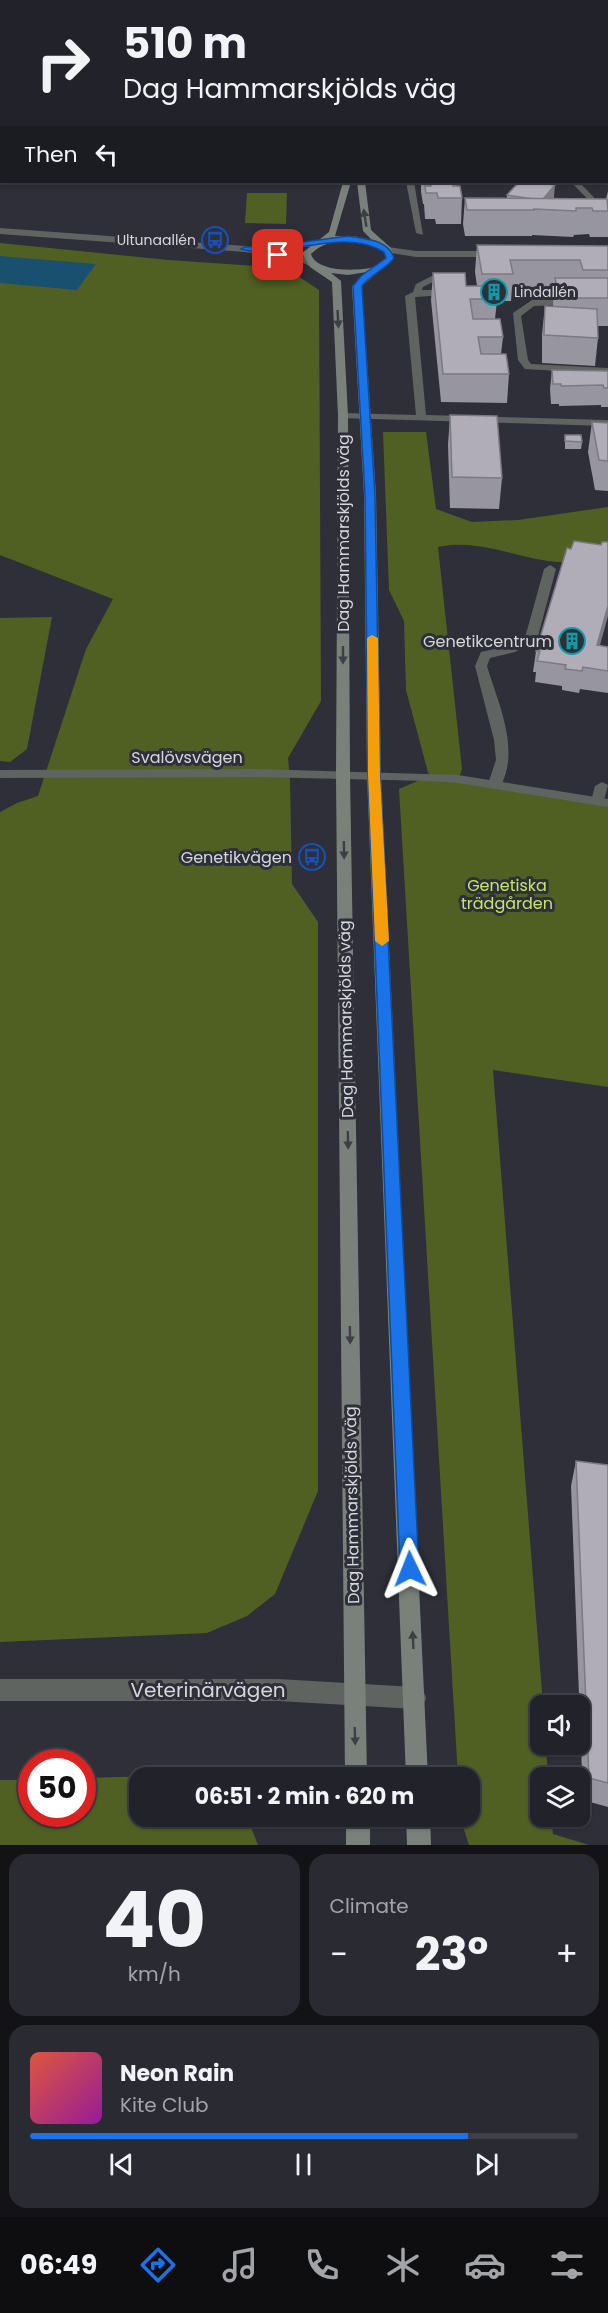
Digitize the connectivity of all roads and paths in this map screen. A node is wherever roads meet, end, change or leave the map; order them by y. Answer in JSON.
{"nodes":[{"id":1,"x":347,"y":183,"type":"edge"},
{"id":2,"x":361,"y":183,"type":"edge"},
{"id":3,"x":410,"y":183,"type":"edge"},
{"id":4,"x":576,"y":183,"type":"edge"},
{"id":5,"x":608,"y":217,"type":"edge"},
{"id":6,"x":0,"y":231,"type":"edge"},
{"id":7,"x":420,"y":233,"type":"dead end"},
{"id":8,"x":322,"y":242,"type":"junction"},
{"id":9,"x":245,"y":249,"type":"junction"},
{"id":10,"x":386,"y":249,"type":"junction"},
{"id":11,"x":416,"y":254,"type":"junction"},
{"id":12,"x":512,"y":254,"type":"edge"},
{"id":13,"x":382,"y":265,"type":"junction"},
{"id":14,"x":316,"y":266,"type":"junction"},
{"id":15,"x":417,"y":293,"type":"dead end"},
{"id":16,"x":608,"y":300,"type":"edge"},
{"id":17,"x":608,"y":371,"type":"edge"},
{"id":18,"x":343,"y":416,"type":"junction"},
{"id":19,"x":364,"y":417,"type":"junction"},
{"id":20,"x":421,"y":418,"type":"junction"},
{"id":21,"x":608,"y":423,"type":"edge"},
{"id":22,"x":550,"y":569,"type":"dead end"},
{"id":23,"x":0,"y":774,"type":"edge"},
{"id":24,"x":344,"y":775,"type":"junction"},
{"id":25,"x":374,"y":775,"type":"junction"},
{"id":26,"x":495,"y":784,"type":"junction"},
{"id":27,"x":602,"y":786,"type":"dead end"},
{"id":28,"x":603,"y":802,"type":"edge"},
{"id":29,"x":0,"y":1690,"type":"edge"},
{"id":30,"x":354,"y":1694,"type":"junction"},
{"id":31,"x":415,"y":1698,"type":"junction"},
{"id":32,"x":356,"y":1767,"type":"edge"},
{"id":33,"x":417,"y":1767,"type":"edge"},
{"id":34,"x":358,"y":1827,"type":"edge"},
{"id":35,"x":418,"y":1827,"type":"edge"},
{"id":36,"x":358,"y":1845,"type":"edge"},
{"id":37,"x":419,"y":1845,"type":"edge"}],
"edges":[{"from":1,"to":8,"type":"main road"},
{"from":10,"to":2,"type":"main road","one_way":true},
{"from":3,"to":7,"type":"street"},
{"from":4,"to":5,"type":"street"},
{"from":6,"to":9,"type":"street"},
{"from":8,"to":9,"type":"street"},
{"from":8,"to":10,"type":"main road"},
{"from":8,"to":14,"type":"main road"},
{"from":9,"to":14,"type":"street"},
{"from":10,"to":11,"type":"street"},
{"from":10,"to":13,"type":"main road"},
{"from":11,"to":12,"type":"street"},
{"from":11,"to":13,"type":"street"},
{"from":13,"to":14,"type":"main road"},
{"from":13,"to":19,"type":"main road","name":"Dag Hammarskjölds väg"},
{"from":14,"to":18,"type":"main road","name":"Dag Hammarskjölds väg","one_way":true},
{"from":15,"to":20,"type":"street"},
{"from":16,"to":17,"type":"street"},
{"from":18,"to":19,"type":"street"},
{"from":18,"to":24,"type":"main road","name":"Dag Hammarskjölds väg","one_way":true},
{"from":19,"to":20,"type":"street"},
{"from":19,"to":25,"type":"main road","name":"Dag Hammarskjölds väg"},
{"from":20,"to":21,"type":"street"},
{"from":22,"to":26,"type":"street"},
{"from":23,"to":24,"type":"street","name":"Svalövsvägen"},
{"from":24,"to":25,"type":"street","name":"Svalövsvägen"},
{"from":24,"to":30,"type":"main road","name":"Dag Hammarskjölds väg","one_way":true},
{"from":25,"to":26,"type":"street"},
{"from":31,"to":25,"type":"main road","name":"Dag Hammarskjölds väg","one_way":true},
{"from":26,"to":28,"type":"street"},
{"from":27,"to":28,"type":"street"},
{"from":29,"to":30,"type":"street","name":"Veterinärvägen"},
{"from":30,"to":31,"type":"street","name":"Veterinärvägen"},
{"from":30,"to":32,"type":"main road","name":"Dag Hammarskjölds väg","one_way":true},
{"from":31,"to":33,"type":"main road","name":"Dag Hammarskjölds väg"},
{"from":34,"to":36,"type":"main road"},
{"from":35,"to":37,"type":"main road"}]}
